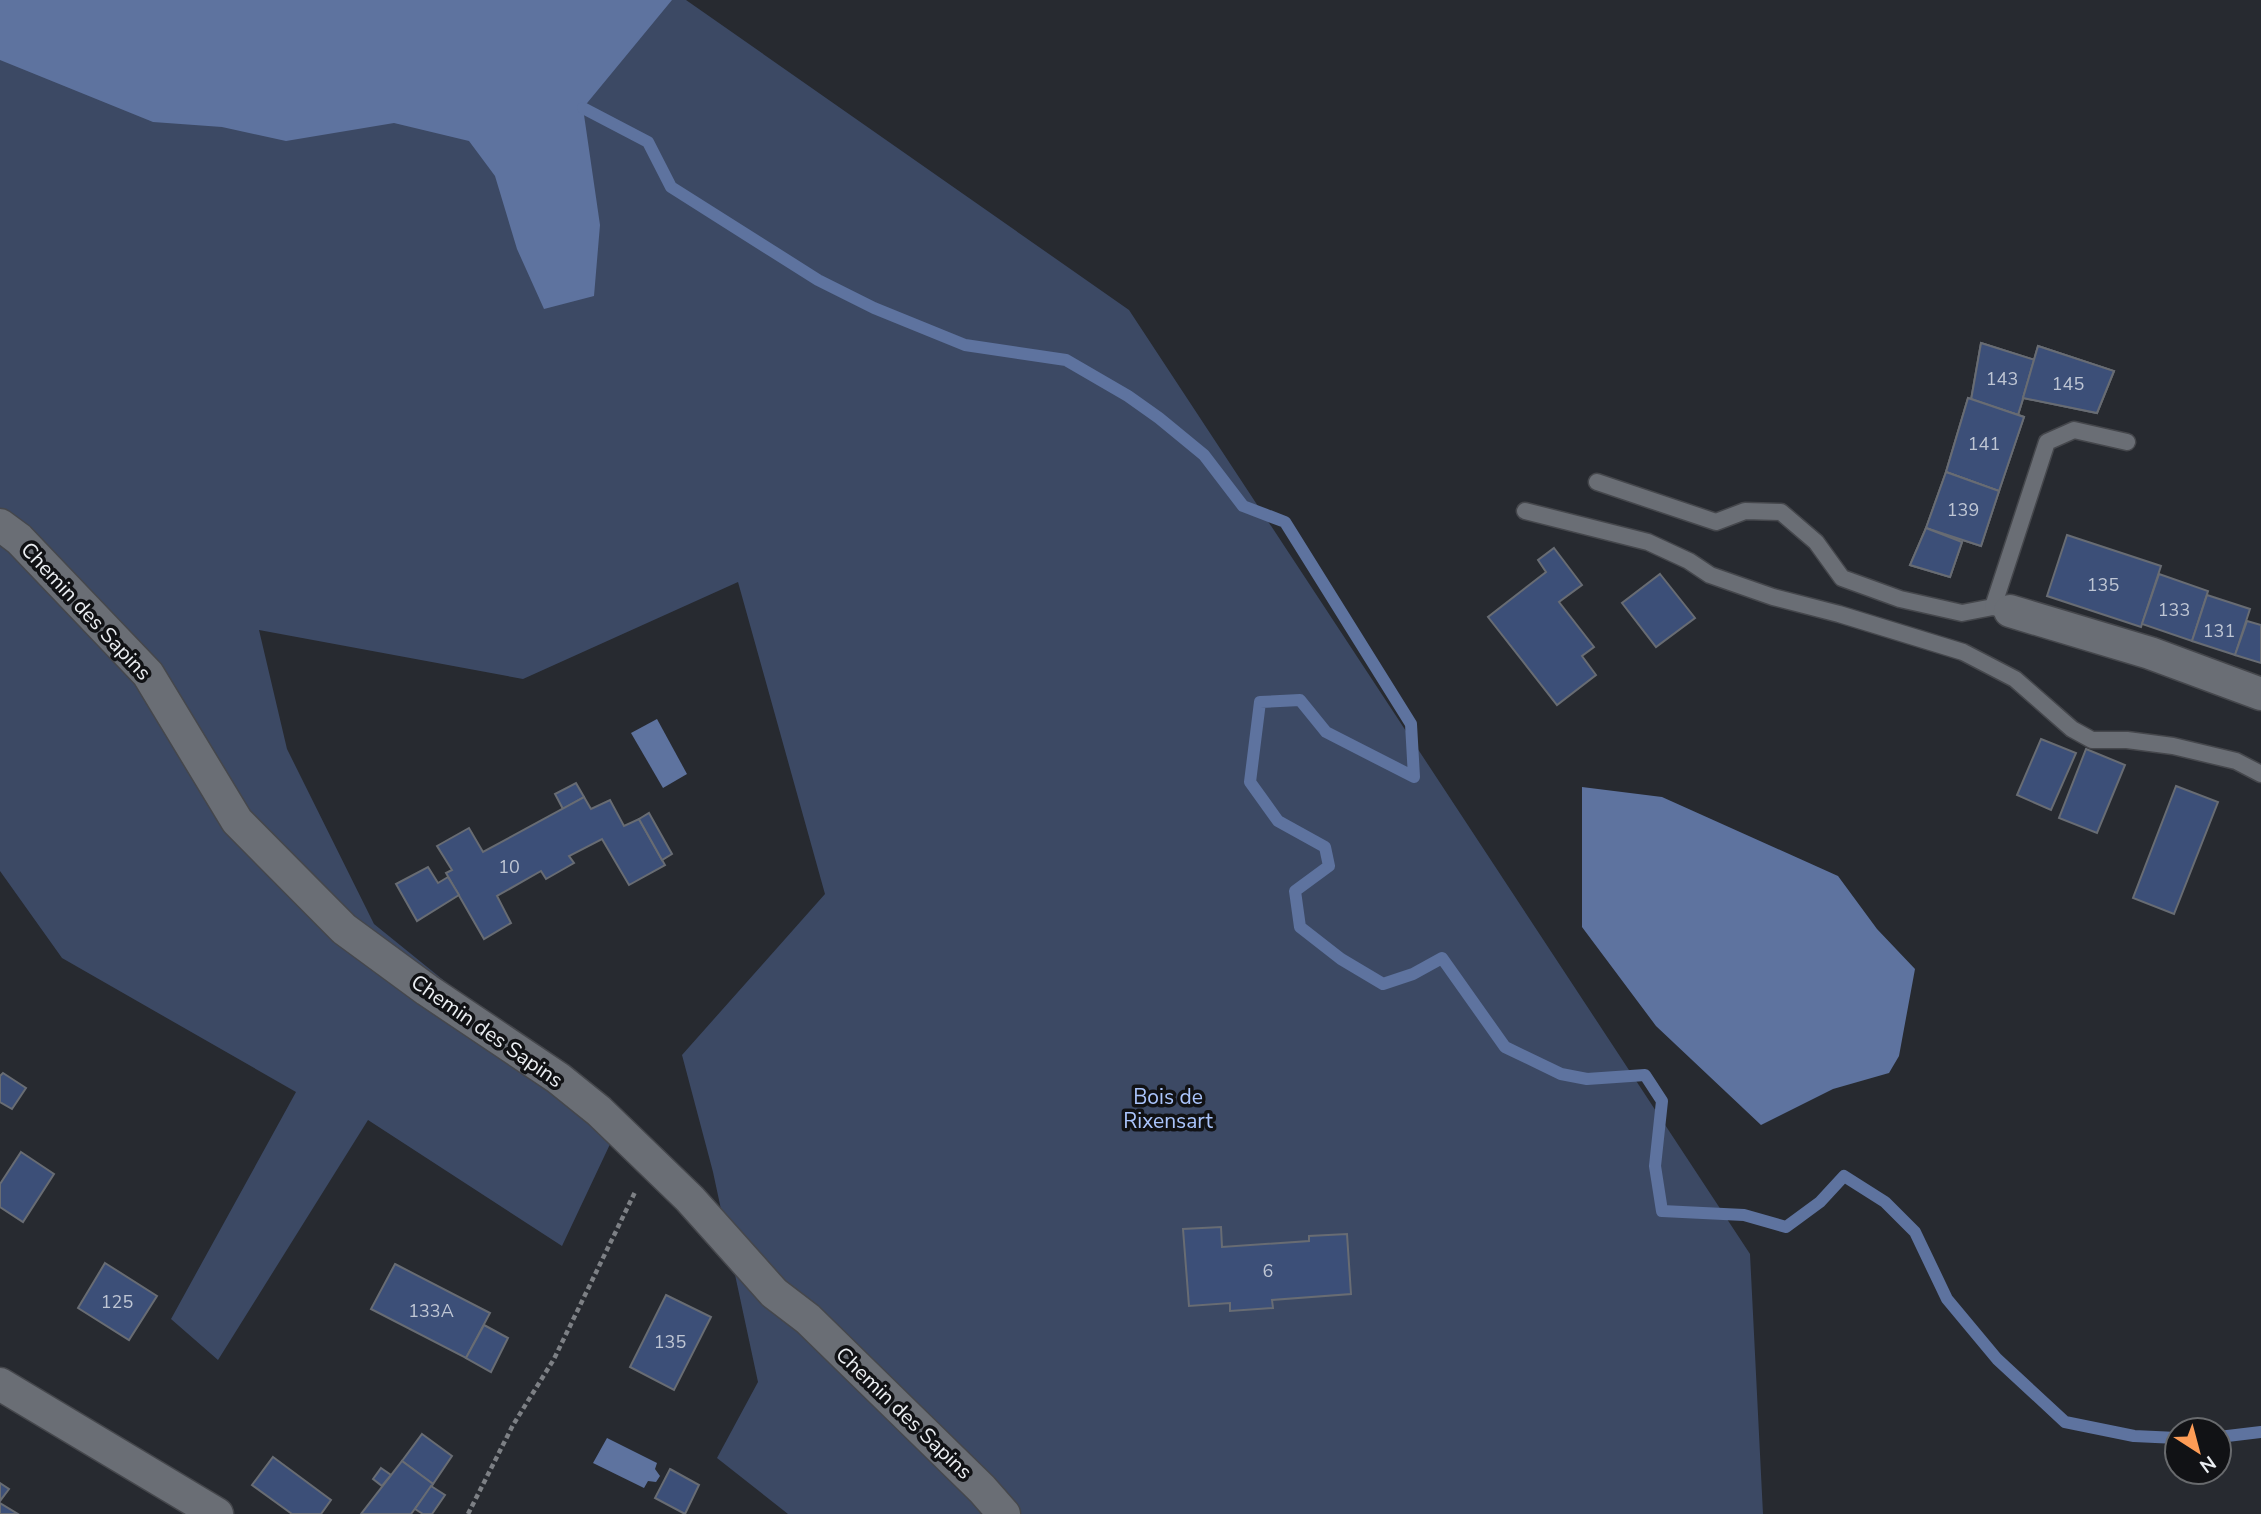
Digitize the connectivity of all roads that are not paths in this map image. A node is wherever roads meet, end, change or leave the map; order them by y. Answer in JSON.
{"nodes":[{"id":1,"x":2127,"y":442,"type":"dead end"},
{"id":2,"x":1597,"y":482,"type":"dead end"},
{"id":3,"x":1525,"y":511,"type":"dead end"},
{"id":4,"x":0,"y":525,"type":"edge"},
{"id":5,"x":2001,"y":609,"type":"junction"},
{"id":6,"x":2261,"y":694,"type":"edge"},
{"id":7,"x":2261,"y":774,"type":"edge"},
{"id":8,"x":0,"y":1384,"type":"edge"},
{"id":9,"x":217,"y":1514,"type":"edge"},
{"id":10,"x":1004,"y":1514,"type":"edge"}],
"edges":[{"from":1,"to":5,"type":"lane"},
{"from":2,"to":5,"type":"lane"},
{"from":3,"to":7,"type":"lane"},
{"from":4,"to":10,"type":"street","name":"Chemin des Sapins"},
{"from":5,"to":6,"type":"street"},
{"from":8,"to":9,"type":"street"}]}
